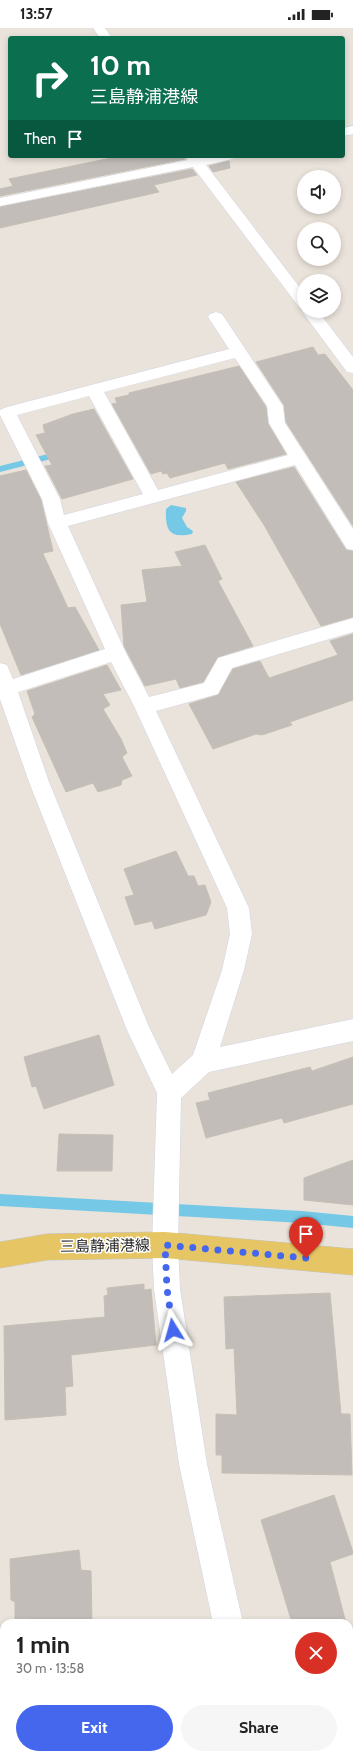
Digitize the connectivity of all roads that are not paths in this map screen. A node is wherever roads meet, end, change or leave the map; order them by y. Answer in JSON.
{"nodes":[{"id":1,"x":206,"y":158,"type":"edge"},
{"id":2,"x":195,"y":159,"type":"edge"},
{"id":3,"x":0,"y":202,"type":"edge"},
{"id":4,"x":297,"y":295,"type":"edge"},
{"id":5,"x":216,"y":317,"type":"dead end"},
{"id":6,"x":315,"y":318,"type":"edge"},
{"id":7,"x":239,"y":352,"type":"junction"},
{"id":8,"x":353,"y":368,"type":"edge"},
{"id":9,"x":94,"y":390,"type":"junction"},
{"id":10,"x":299,"y":458,"type":"junction"},
{"id":11,"x":153,"y":497,"type":"junction"},
{"id":12,"x":57,"y":523,"type":"junction"},
{"id":13,"x":353,"y":544,"type":"edge"},
{"id":14,"x":353,"y":625,"type":"edge"},
{"id":15,"x":116,"y":653,"type":"junction"},
{"id":16,"x":3,"y":679,"type":"edge"},
{"id":17,"x":144,"y":706,"type":"junction"},
{"id":18,"x":353,"y":1030,"type":"edge"},
{"id":19,"x":203,"y":1062,"type":"junction"},
{"id":20,"x":169,"y":1093,"type":"junction"},
{"id":21,"x":165,"y":1245,"type":"junction"},
{"id":22,"x":0,"y":1255,"type":"edge"},
{"id":23,"x":353,"y":1262,"type":"edge"},
{"id":24,"x":227,"y":1619,"type":"edge"}],
"edges":[{"from":1,"to":2,"type":"street"},
{"from":2,"to":3,"type":"street"},
{"from":2,"to":4,"type":"street"},
{"from":5,"to":7,"type":"street"},
{"from":6,"to":8,"type":"street"},
{"from":7,"to":9,"type":"street"},
{"from":7,"to":10,"type":"street"},
{"from":9,"to":11,"type":"street"},
{"from":9,"to":12,"type":"street"},
{"from":10,"to":11,"type":"street"},
{"from":10,"to":13,"type":"street"},
{"from":11,"to":12,"type":"street"},
{"from":12,"to":15,"type":"street"},
{"from":14,"to":17,"type":"street"},
{"from":15,"to":16,"type":"street"},
{"from":15,"to":17,"type":"street"},
{"from":16,"to":20,"type":"street"},
{"from":17,"to":19,"type":"street"},
{"from":18,"to":19,"type":"street"},
{"from":19,"to":20,"type":"street"},
{"from":20,"to":21,"type":"street"},
{"from":21,"to":22,"type":"main road","name":"三島静浦港線"},
{"from":21,"to":23,"type":"main road","name":"三島静浦港線"},
{"from":21,"to":24,"type":"street"}]}
